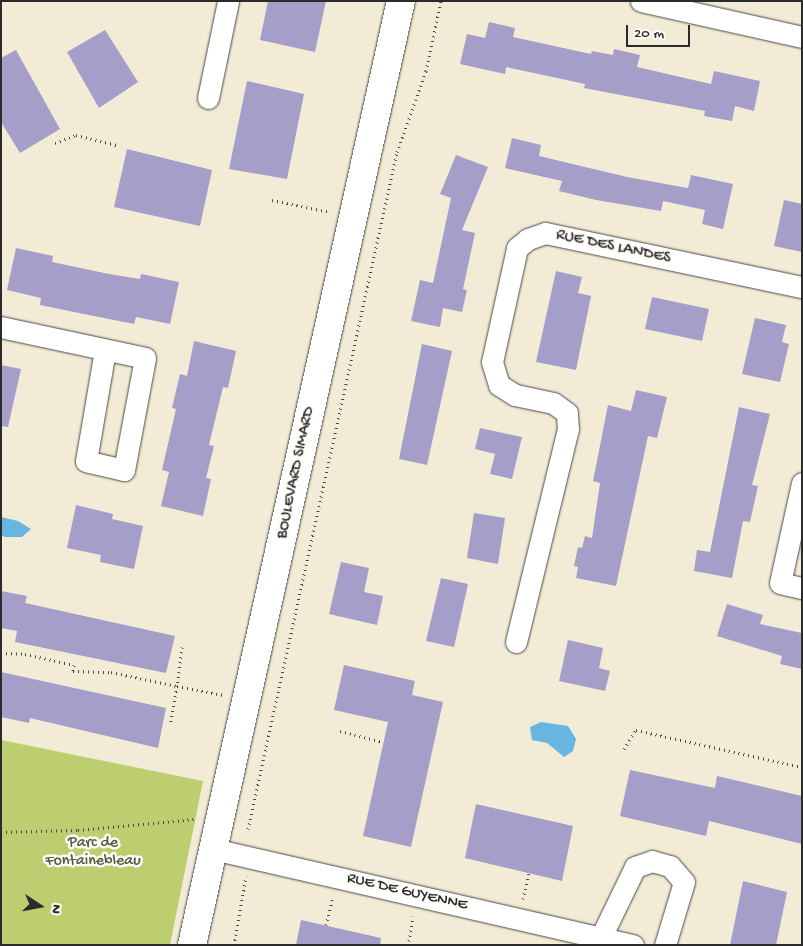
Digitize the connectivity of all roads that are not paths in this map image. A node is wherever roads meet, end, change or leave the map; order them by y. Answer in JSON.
{"nodes":[{"id":1,"x":228,"y":1,"type":"edge"},
{"id":2,"x":401,"y":1,"type":"edge"},
{"id":3,"x":641,"y":1,"type":"edge"},
{"id":4,"x":691,"y":7,"type":"edge"},
{"id":5,"x":802,"y":37,"type":"edge"},
{"id":6,"x":208,"y":98,"type":"dead end"},
{"id":7,"x":802,"y":288,"type":"edge"},
{"id":8,"x":1,"y":327,"type":"edge"},
{"id":9,"x":106,"y":350,"type":"junction"},
{"id":10,"x":801,"y":489,"type":"edge"},
{"id":11,"x":802,"y":588,"type":"edge"},
{"id":12,"x":516,"y":642,"type":"dead end"},
{"id":13,"x":214,"y":849,"type":"junction"},
{"id":14,"x":601,"y":937,"type":"junction"},
{"id":15,"x":192,"y":945,"type":"edge"},
{"id":16,"x":633,"y":945,"type":"edge"},
{"id":17,"x":665,"y":945,"type":"edge"}],
"edges":[{"from":1,"to":6,"type":"street"},
{"from":2,"to":13,"type":"main road","name":"BOULEVARD SIMARD"},
{"from":3,"to":4,"type":"street"},
{"from":4,"to":5,"type":"street"},
{"from":7,"to":12,"type":"street","name":"RUE DES LANDES"},
{"from":8,"to":9,"type":"street"},
{"from":9,"to":9,"type":"street"},
{"from":10,"to":11,"type":"street"},
{"from":13,"to":14,"type":"street","name":"RUE DE GUYENNE"},
{"from":13,"to":15,"type":"main road","name":"BOULEVARD SIMARD"},
{"from":14,"to":16,"type":"street","name":"RUE DE GUYENNE"},
{"from":14,"to":17,"type":"street"}]}
